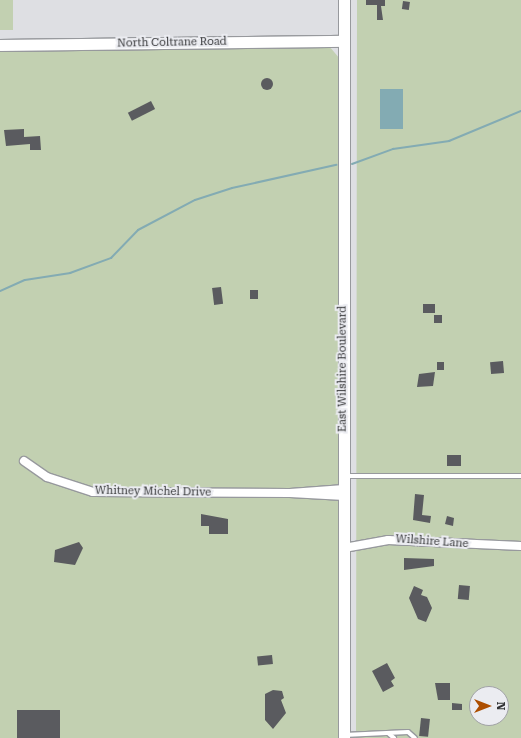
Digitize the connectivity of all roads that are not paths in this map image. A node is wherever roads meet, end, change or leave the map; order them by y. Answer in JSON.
{"nodes":[{"id":1,"x":344,"y":0,"type":"edge"},
{"id":2,"x":344,"y":42,"type":"junction"},
{"id":3,"x":0,"y":45,"type":"edge"},
{"id":4,"x":24,"y":461,"type":"dead end"},
{"id":5,"x":344,"y":476,"type":"junction"},
{"id":6,"x":521,"y":476,"type":"edge"},
{"id":7,"x":344,"y":493,"type":"junction"},
{"id":8,"x":521,"y":546,"type":"edge"},
{"id":9,"x":344,"y":548,"type":"junction"},
{"id":10,"x":388,"y":733,"type":"junction"},
{"id":11,"x":344,"y":736,"type":"edge"},
{"id":12,"x":394,"y":738,"type":"edge"},
{"id":13,"x":415,"y":738,"type":"edge"}],
"edges":[{"from":1,"to":2,"type":"street","name":"East Wilshire Boulevard"},
{"from":2,"to":3,"type":"street","name":"North Coltrane Road"},
{"from":2,"to":5,"type":"street","name":"East Wilshire Boulevard"},
{"from":4,"to":7,"type":"street","name":"Whitney Michel Drive"},
{"from":5,"to":6,"type":"lane"},
{"from":5,"to":7,"type":"street","name":"East Wilshire Boulevard"},
{"from":7,"to":9,"type":"street","name":"East Wilshire Boulevard"},
{"from":8,"to":9,"type":"street","name":"Wilshire Lane"},
{"from":9,"to":11,"type":"street","name":"East Wilshire Boulevard"},
{"from":10,"to":11,"type":"lane"},
{"from":10,"to":12,"type":"lane"},
{"from":10,"to":13,"type":"lane"}]}
